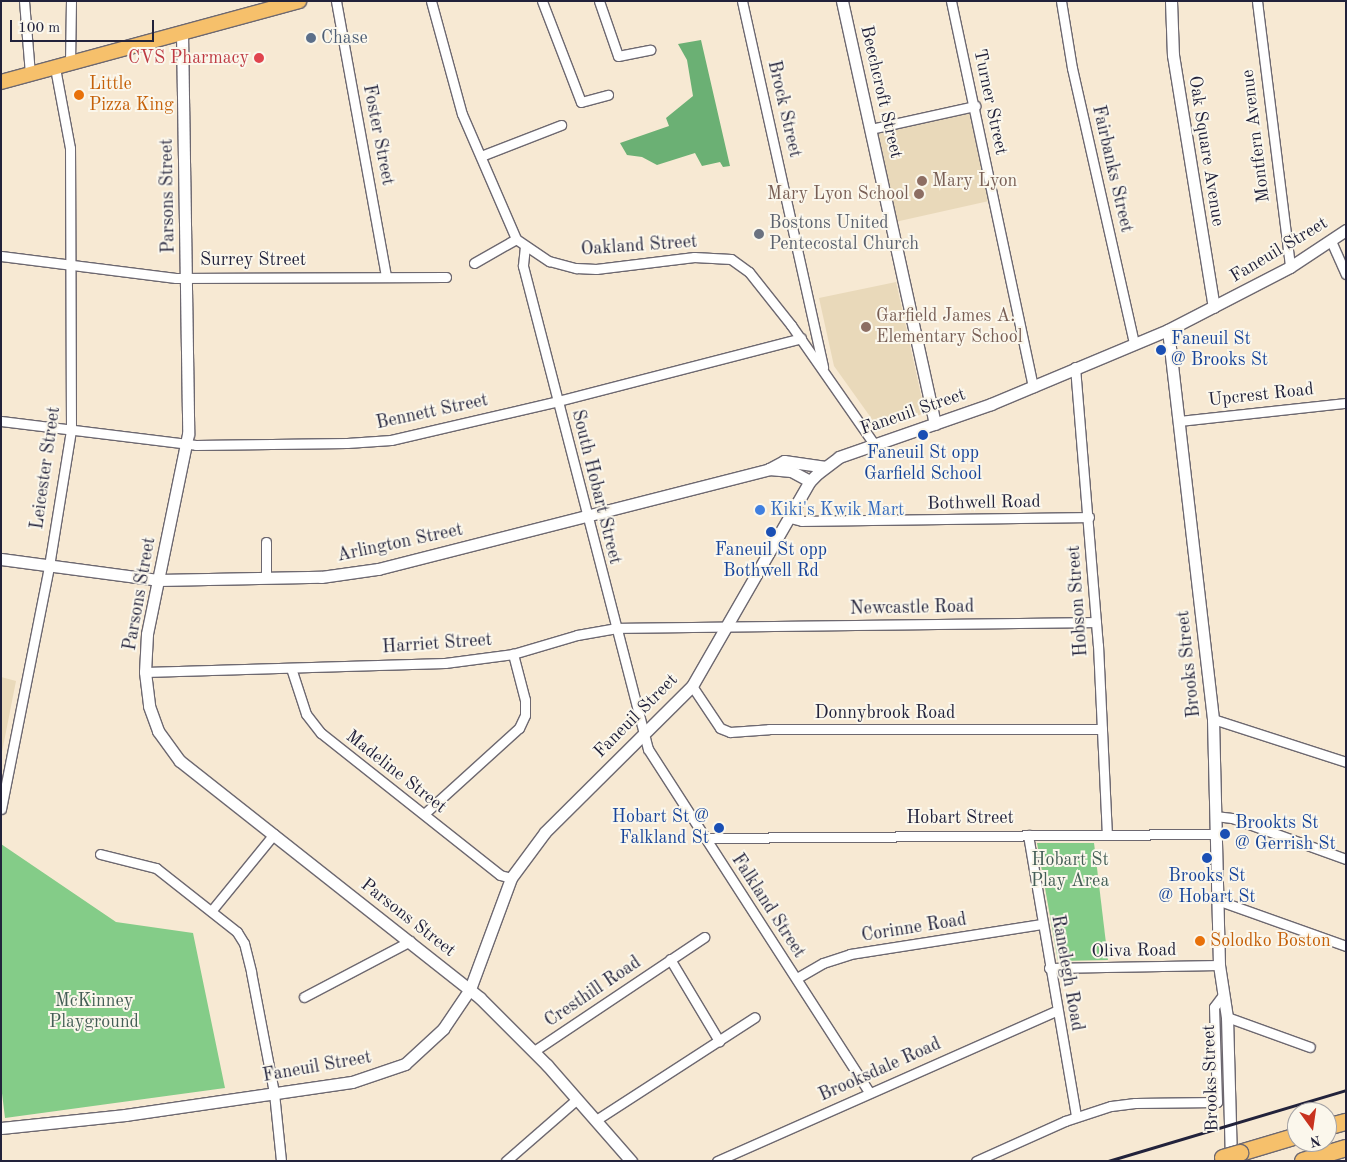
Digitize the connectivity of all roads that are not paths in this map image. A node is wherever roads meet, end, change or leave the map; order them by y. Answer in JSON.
{"nodes":[{"id":1,"x":24,"y":1,"type":"edge"},
{"id":2,"x":71,"y":1,"type":"edge"},
{"id":3,"x":298,"y":1,"type":"edge"},
{"id":4,"x":336,"y":1,"type":"edge"},
{"id":5,"x":431,"y":1,"type":"edge"},
{"id":6,"x":542,"y":1,"type":"edge"},
{"id":7,"x":600,"y":1,"type":"edge"},
{"id":8,"x":742,"y":1,"type":"edge"},
{"id":9,"x":842,"y":1,"type":"edge"},
{"id":10,"x":952,"y":1,"type":"edge"},
{"id":11,"x":1060,"y":1,"type":"edge"},
{"id":12,"x":1171,"y":1,"type":"edge"},
{"id":13,"x":1256,"y":1,"type":"edge"},
{"id":14,"x":265,"y":6,"type":"edge"},
{"id":15,"x":182,"y":33,"type":"junction"},
{"id":16,"x":650,"y":50,"type":"dead end"},
{"id":17,"x":70,"y":64,"type":"junction"},
{"id":18,"x":55,"y":68,"type":"junction"},
{"id":19,"x":30,"y":74,"type":"junction"},
{"id":20,"x":1,"y":82,"type":"edge"},
{"id":21,"x":608,"y":95,"type":"dead end"},
{"id":22,"x":975,"y":106,"type":"junction"},
{"id":23,"x":561,"y":125,"type":"dead end"},
{"id":24,"x":871,"y":129,"type":"junction"},
{"id":25,"x":481,"y":156,"type":"junction"},
{"id":26,"x":1346,"y":230,"type":"edge"},
{"id":27,"x":516,"y":239,"type":"junction"},
{"id":28,"x":1331,"y":241,"type":"junction"},
{"id":29,"x":525,"y":246,"type":"junction"},
{"id":30,"x":1,"y":256,"type":"edge"},
{"id":31,"x":474,"y":263,"type":"dead end"},
{"id":32,"x":70,"y":265,"type":"junction"},
{"id":33,"x":1290,"y":267,"type":"junction"},
{"id":34,"x":1346,"y":274,"type":"edge"},
{"id":35,"x":386,"y":276,"type":"junction"},
{"id":36,"x":186,"y":277,"type":"junction"},
{"id":37,"x":446,"y":277,"type":"dead end"},
{"id":38,"x":1214,"y":307,"type":"junction"},
{"id":39,"x":1168,"y":330,"type":"junction"},
{"id":40,"x":801,"y":338,"type":"junction"},
{"id":41,"x":1134,"y":343,"type":"junction"},
{"id":42,"x":1075,"y":367,"type":"junction"},
{"id":43,"x":824,"y":372,"type":"junction"},
{"id":44,"x":1033,"y":387,"type":"junction"},
{"id":45,"x":558,"y":401,"type":"junction"},
{"id":46,"x":1346,"y":403,"type":"edge"},
{"id":47,"x":1179,"y":420,"type":"junction"},
{"id":48,"x":1,"y":421,"type":"edge"},
{"id":49,"x":935,"y":424,"type":"junction"},
{"id":50,"x":71,"y":430,"type":"junction"},
{"id":51,"x":186,"y":443,"type":"junction"},
{"id":52,"x":874,"y":444,"type":"junction"},
{"id":53,"x":826,"y":467,"type":"junction"},
{"id":54,"x":768,"y":469,"type":"junction"},
{"id":55,"x":810,"y":481,"type":"junction"},
{"id":56,"x":586,"y":516,"type":"junction"},
{"id":57,"x":1088,"y":517,"type":"junction"},
{"id":58,"x":790,"y":518,"type":"junction"},
{"id":59,"x":266,"y":542,"type":"dead end"},
{"id":60,"x":1,"y":559,"type":"edge"},
{"id":61,"x":49,"y":566,"type":"junction"},
{"id":62,"x":266,"y":577,"type":"junction"},
{"id":63,"x":158,"y":580,"type":"junction"},
{"id":64,"x":1096,"y":622,"type":"junction"},
{"id":65,"x":615,"y":628,"type":"junction"},
{"id":66,"x":728,"y":628,"type":"junction"},
{"id":67,"x":513,"y":654,"type":"junction"},
{"id":68,"x":291,"y":668,"type":"junction"},
{"id":69,"x":145,"y":672,"type":"junction"},
{"id":70,"x":692,"y":686,"type":"junction"},
{"id":71,"x":1213,"y":719,"type":"junction"},
{"id":72,"x":1102,"y":729,"type":"junction"},
{"id":73,"x":644,"y":734,"type":"junction"},
{"id":74,"x":1346,"y":762,"type":"edge"},
{"id":75,"x":1,"y":810,"type":"edge"},
{"id":76,"x":424,"y":814,"type":"junction"},
{"id":77,"x":1215,"y":816,"type":"junction"},
{"id":78,"x":274,"y":834,"type":"junction"},
{"id":79,"x":1028,"y":834,"type":"junction"},
{"id":80,"x":1106,"y":834,"type":"junction"},
{"id":81,"x":1215,"y":834,"type":"junction"},
{"id":82,"x":705,"y":838,"type":"junction"},
{"id":83,"x":100,"y":854,"type":"dead end"},
{"id":84,"x":1346,"y":859,"type":"edge"},
{"id":85,"x":511,"y":878,"type":"junction"},
{"id":86,"x":1217,"y":900,"type":"junction"},
{"id":87,"x":212,"y":910,"type":"junction"},
{"id":88,"x":1042,"y":924,"type":"junction"},
{"id":89,"x":704,"y":937,"type":"dead end"},
{"id":90,"x":410,"y":941,"type":"junction"},
{"id":91,"x":1346,"y":946,"type":"edge"},
{"id":92,"x":670,"y":959,"type":"junction"},
{"id":93,"x":1218,"y":966,"type":"junction"},
{"id":94,"x":1049,"y":968,"type":"junction"},
{"id":95,"x":796,"y":978,"type":"junction"},
{"id":96,"x":470,"y":989,"type":"junction"},
{"id":97,"x":1223,"y":995,"type":"junction"},
{"id":98,"x":304,"y":997,"type":"dead end"},
{"id":99,"x":1056,"y":1010,"type":"junction"},
{"id":100,"x":755,"y":1017,"type":"dead end"},
{"id":101,"x":1227,"y":1017,"type":"junction"},
{"id":102,"x":719,"y":1041,"type":"junction"},
{"id":103,"x":1310,"y":1047,"type":"dead end"},
{"id":104,"x":534,"y":1051,"type":"junction"},
{"id":105,"x":274,"y":1093,"type":"junction"},
{"id":106,"x":870,"y":1093,"type":"junction"},
{"id":107,"x":578,"y":1099,"type":"junction"},
{"id":108,"x":1076,"y":1116,"type":"junction"},
{"id":109,"x":596,"y":1120,"type":"junction"},
{"id":110,"x":1,"y":1128,"type":"edge"},
{"id":111,"x":1287,"y":1139,"type":"edge"},
{"id":112,"x":1346,"y":1148,"type":"edge"},
{"id":113,"x":1227,"y":1158,"type":"edge"},
{"id":114,"x":281,"y":1161,"type":"edge"},
{"id":115,"x":506,"y":1161,"type":"edge"},
{"id":116,"x":631,"y":1161,"type":"edge"},
{"id":117,"x":717,"y":1161,"type":"edge"},
{"id":118,"x":976,"y":1161,"type":"edge"},
{"id":119,"x":1303,"y":1161,"type":"edge"}],
"edges":[{"from":1,"to":19,"type":"street"},
{"from":2,"to":17,"type":"street"},
{"from":3,"to":14,"type":"main road"},
{"from":4,"to":35,"type":"street","name":"Foster Street"},
{"from":5,"to":25,"type":"street","name":"Oakland Street"},
{"from":6,"to":21,"type":"street"},
{"from":7,"to":16,"type":"street"},
{"from":8,"to":43,"type":"street","name":"Brock Street"},
{"from":9,"to":24,"type":"street","name":"Beechcroft Street"},
{"from":10,"to":22,"type":"street","name":"Turner Street"},
{"from":11,"to":41,"type":"street","name":"Fairbanks Street"},
{"from":12,"to":38,"type":"street","name":"Oak Square Avenue"},
{"from":13,"to":33,"type":"street","name":"Montfern Avenue"},
{"from":14,"to":15,"type":"main road"},
{"from":15,"to":17,"type":"main road"},
{"from":15,"to":36,"type":"street","name":"Parsons Street"},
{"from":17,"to":18,"type":"main road"},
{"from":18,"to":19,"type":"main road"},
{"from":18,"to":32,"type":"street","name":"Leicester Street"},
{"from":19,"to":20,"type":"main road"},
{"from":22,"to":24,"type":"street"},
{"from":22,"to":44,"type":"street","name":"Turner Street"},
{"from":23,"to":25,"type":"street"},
{"from":24,"to":49,"type":"street","name":"Beechcroft Street"},
{"from":25,"to":27,"type":"street","name":"Oakland Street"},
{"from":26,"to":28,"type":"street","name":"Faneuil Street"},
{"from":27,"to":29,"type":"street","name":"Oakland Street"},
{"from":27,"to":31,"type":"street"},
{"from":28,"to":33,"type":"street","name":"Faneuil Street"},
{"from":28,"to":34,"type":"street"},
{"from":29,"to":40,"type":"street","name":"Oakland Street"},
{"from":29,"to":45,"type":"street","name":"South Hobart Street"},
{"from":30,"to":32,"type":"street","name":"Surrey Street"},
{"from":32,"to":36,"type":"street","name":"Surrey Street"},
{"from":32,"to":50,"type":"street","name":"Leicester Street"},
{"from":33,"to":38,"type":"street","name":"Faneuil Street"},
{"from":35,"to":36,"type":"street","name":"Surrey Street"},
{"from":35,"to":37,"type":"street","name":"Surrey Street"},
{"from":36,"to":51,"type":"street","name":"Parsons Street"},
{"from":38,"to":39,"type":"street","name":"Faneuil Street"},
{"from":39,"to":41,"type":"street","name":"Faneuil Street"},
{"from":39,"to":47,"type":"street","name":"Brooks Street"},
{"from":40,"to":43,"type":"street","name":"Oakland Street"},
{"from":40,"to":45,"type":"street","name":"Bennett Street"},
{"from":41,"to":42,"type":"street","name":"Faneuil Street"},
{"from":42,"to":44,"type":"street","name":"Faneuil Street"},
{"from":42,"to":57,"type":"street","name":"Hobson Street"},
{"from":43,"to":52,"type":"street","name":"Oakland Street"},
{"from":44,"to":49,"type":"street","name":"Faneuil Street"},
{"from":45,"to":51,"type":"street","name":"Bennett Street"},
{"from":45,"to":56,"type":"street","name":"South Hobart Street"},
{"from":46,"to":47,"type":"street","name":"Upcrest Road"},
{"from":47,"to":71,"type":"street","name":"Brooks Street"},
{"from":48,"to":50,"type":"street","name":"Bennett Street"},
{"from":49,"to":52,"type":"street","name":"Faneuil Street"},
{"from":50,"to":51,"type":"street","name":"Bennett Street"},
{"from":50,"to":61,"type":"street","name":"Leicester Street"},
{"from":51,"to":63,"type":"street","name":"Parsons Street"},
{"from":52,"to":53,"type":"street","name":"Faneuil Street"},
{"from":53,"to":54,"type":"street","name":"Arlington Street"},
{"from":53,"to":55,"type":"street","name":"Faneuil Street"},
{"from":54,"to":55,"type":"street","name":"Arlington Street"},
{"from":54,"to":56,"type":"street","name":"Arlington Street"},
{"from":55,"to":58,"type":"street","name":"Faneuil Street"},
{"from":56,"to":62,"type":"street","name":"Arlington Street"},
{"from":56,"to":65,"type":"street","name":"South Hobart Street"},
{"from":57,"to":58,"type":"street","name":"Bothwell Road"},
{"from":57,"to":64,"type":"street","name":"Hobson Street"},
{"from":58,"to":66,"type":"street","name":"Faneuil Street"},
{"from":59,"to":62,"type":"street"},
{"from":60,"to":61,"type":"street","name":"Arlington Street"},
{"from":61,"to":63,"type":"street","name":"Arlington Street"},
{"from":61,"to":75,"type":"street","name":"Leicester Street"},
{"from":62,"to":63,"type":"street","name":"Arlington Street"},
{"from":63,"to":69,"type":"street","name":"Parsons Street"},
{"from":64,"to":66,"type":"street","name":"Newcastle Road"},
{"from":64,"to":72,"type":"street","name":"Hobson Street"},
{"from":65,"to":66,"type":"street","name":"Harriet Street"},
{"from":65,"to":67,"type":"street","name":"Harriet Street"},
{"from":65,"to":73,"type":"street","name":"South Hobart Street"},
{"from":66,"to":70,"type":"street","name":"Faneuil Street"},
{"from":67,"to":68,"type":"street","name":"Harriet Street"},
{"from":67,"to":76,"type":"street"},
{"from":68,"to":69,"type":"street","name":"Harriet Street"},
{"from":68,"to":76,"type":"street","name":"Madeline Street"},
{"from":69,"to":78,"type":"street","name":"Parsons Street"},
{"from":70,"to":72,"type":"street","name":"Donnybrook Road"},
{"from":70,"to":73,"type":"street","name":"Faneuil Street"},
{"from":71,"to":74,"type":"street"},
{"from":71,"to":77,"type":"street","name":"Brooks Street"},
{"from":72,"to":80,"type":"street","name":"Hobson Street"},
{"from":73,"to":82,"type":"street","name":"Falkland Street"},
{"from":73,"to":85,"type":"street","name":"Faneuil Street"},
{"from":76,"to":85,"type":"street","name":"Madeline Street"},
{"from":77,"to":81,"type":"street","name":"Brooks Street"},
{"from":77,"to":84,"type":"street"},
{"from":78,"to":87,"type":"street"},
{"from":78,"to":90,"type":"street","name":"Parsons Street"},
{"from":79,"to":80,"type":"street","name":"Hobart Street"},
{"from":79,"to":82,"type":"street","name":"Hobart Street"},
{"from":79,"to":88,"type":"street","name":"Ranelegh Road"},
{"from":80,"to":81,"type":"street","name":"Hobart Street"},
{"from":81,"to":86,"type":"street","name":"Brooks Street"},
{"from":82,"to":95,"type":"street","name":"Falkland Street"},
{"from":83,"to":87,"type":"street"},
{"from":85,"to":96,"type":"street","name":"Faneuil Street"},
{"from":86,"to":91,"type":"street"},
{"from":86,"to":93,"type":"street","name":"Brooks Street"},
{"from":87,"to":105,"type":"street"},
{"from":88,"to":94,"type":"street","name":"Ranelegh Road"},
{"from":88,"to":95,"type":"street","name":"Corinne Road"},
{"from":89,"to":92,"type":"street","name":"Cresthill Road"},
{"from":90,"to":96,"type":"street","name":"Parsons Street"},
{"from":90,"to":98,"type":"street"},
{"from":92,"to":102,"type":"street"},
{"from":92,"to":104,"type":"street","name":"Cresthill Road"},
{"from":93,"to":94,"type":"street","name":"Oliva Road"},
{"from":93,"to":97,"type":"street","name":"Brooks Street"},
{"from":94,"to":99,"type":"street","name":"Ranelegh Road"},
{"from":95,"to":106,"type":"street","name":"Falkland Street"},
{"from":96,"to":104,"type":"street","name":"Parsons Street"},
{"from":96,"to":105,"type":"street","name":"Faneuil Street"},
{"from":97,"to":101,"type":"street","name":"Brooks Street"},
{"from":97,"to":108,"type":"street","name":"Brooks Street"},
{"from":99,"to":106,"type":"street","name":"Brooksdale Road"},
{"from":99,"to":108,"type":"street","name":"Ranelegh Road"},
{"from":100,"to":102,"type":"street"},
{"from":101,"to":103,"type":"street"},
{"from":101,"to":113,"type":"street","name":"Brooks Street"},
{"from":102,"to":109,"type":"street"},
{"from":104,"to":107,"type":"street","name":"Parsons Street"},
{"from":105,"to":110,"type":"street","name":"Faneuil Street"},
{"from":105,"to":114,"type":"street"},
{"from":106,"to":117,"type":"street","name":"Brooksdale Road"},
{"from":107,"to":109,"type":"street","name":"Parsons Street"},
{"from":107,"to":115,"type":"street"},
{"from":108,"to":118,"type":"street"},
{"from":109,"to":116,"type":"street","name":"Parsons Street"},
{"from":111,"to":113,"type":"highway"},
{"from":112,"to":119,"type":"highway"}]}
